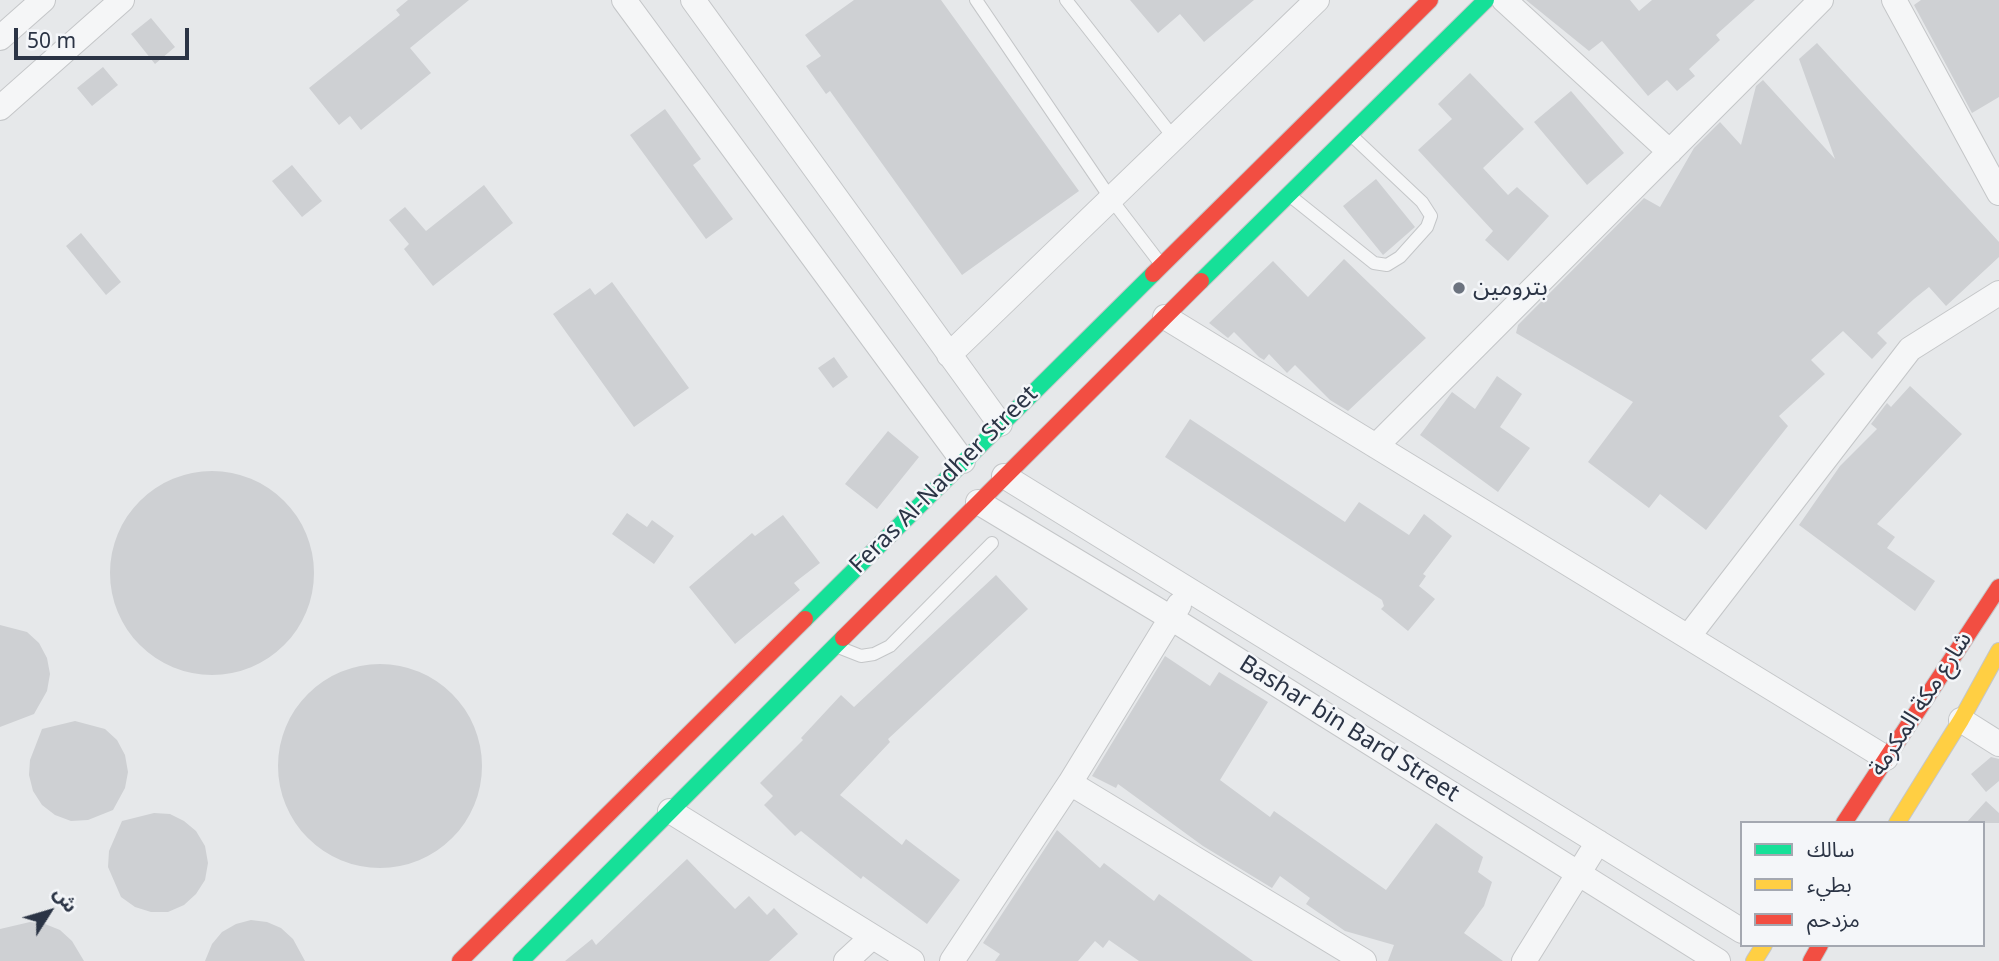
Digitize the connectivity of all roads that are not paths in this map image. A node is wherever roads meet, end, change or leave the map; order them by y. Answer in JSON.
{"nodes":[{"id":1,"x":43,"y":0,"type":"edge"},
{"id":2,"x":122,"y":0,"type":"edge"},
{"id":3,"x":624,"y":0,"type":"edge"},
{"id":4,"x":693,"y":0,"type":"edge"},
{"id":5,"x":976,"y":0,"type":"edge"},
{"id":6,"x":1066,"y":0,"type":"edge"},
{"id":7,"x":1317,"y":0,"type":"edge"},
{"id":8,"x":1430,"y":0,"type":"edge"},
{"id":9,"x":1486,"y":0,"type":"edge"},
{"id":10,"x":1504,"y":0,"type":"edge"},
{"id":11,"x":1821,"y":0,"type":"edge"},
{"id":12,"x":1894,"y":0,"type":"edge"},
{"id":13,"x":0,"y":38,"type":"edge"},
{"id":14,"x":0,"y":108,"type":"edge"},
{"id":15,"x":1350,"y":134,"type":"junction"},
{"id":16,"x":1174,"y":138,"type":"junction"},
{"id":17,"x":1670,"y":152,"type":"junction"},
{"id":18,"x":1999,"y":193,"type":"edge"},
{"id":19,"x":1289,"y":195,"type":"junction"},
{"id":20,"x":1111,"y":199,"type":"junction"},
{"id":21,"x":1161,"y":265,"type":"junction"},
{"id":22,"x":1999,"y":293,"type":"edge"},
{"id":23,"x":1165,"y":317,"type":"junction"},
{"id":24,"x":949,"y":355,"type":"junction"},
{"id":25,"x":1000,"y":424,"type":"junction"},
{"id":26,"x":1376,"y":446,"type":"junction"},
{"id":27,"x":963,"y":461,"type":"junction"},
{"id":28,"x":1004,"y":476,"type":"junction"},
{"id":29,"x":978,"y":502,"type":"junction"},
{"id":30,"x":992,"y":543,"type":"dead end"},
{"id":31,"x":1999,"y":587,"type":"edge"},
{"id":32,"x":1189,"y":590,"type":"junction"},
{"id":33,"x":1171,"y":618,"type":"junction"},
{"id":34,"x":1688,"y":637,"type":"junction"},
{"id":35,"x":834,"y":646,"type":"junction"},
{"id":36,"x":1999,"y":651,"type":"edge"},
{"id":37,"x":1961,"y":720,"type":"junction"},
{"id":38,"x":1999,"y":744,"type":"edge"},
{"id":39,"x":1886,"y":758,"type":"junction"},
{"id":40,"x":1070,"y":783,"type":"junction"},
{"id":41,"x":670,"y":811,"type":"junction"},
{"id":42,"x":1845,"y":821,"type":"edge"},
{"id":43,"x":1898,"y":821,"type":"edge"},
{"id":44,"x":1598,"y":842,"type":"junction"},
{"id":45,"x":1579,"y":873,"type":"junction"},
{"id":46,"x":1740,"y":931,"type":"edge"},
{"id":47,"x":872,"y":937,"type":"junction"},
{"id":48,"x":460,"y":961,"type":"edge"},
{"id":49,"x":521,"y":961,"type":"edge"},
{"id":50,"x":846,"y":961,"type":"edge"},
{"id":51,"x":912,"y":961,"type":"edge"},
{"id":52,"x":952,"y":961,"type":"edge"},
{"id":53,"x":1364,"y":961,"type":"edge"},
{"id":54,"x":1524,"y":961,"type":"edge"},
{"id":55,"x":1718,"y":961,"type":"edge"}],
"edges":[{"from":1,"to":13,"type":"street"},
{"from":2,"to":14,"type":"street"},
{"from":3,"to":27,"type":"street"},
{"from":4,"to":24,"type":"street"},
{"from":5,"to":20,"type":"lane"},
{"from":6,"to":16,"type":"lane"},
{"from":7,"to":16,"type":"street"},
{"from":8,"to":21,"type":"street","name":"Feras Al-Nadher Street"},
{"from":9,"to":15,"type":"street","name":"Feras Al-Nadher Street"},
{"from":10,"to":17,"type":"street"},
{"from":11,"to":17,"type":"street"},
{"from":12,"to":18,"type":"street"},
{"from":15,"to":19,"type":"street","name":"Feras Al-Nadher Street"},
{"from":15,"to":19,"type":"lane"},
{"from":16,"to":20,"type":"street"},
{"from":17,"to":26,"type":"street"},
{"from":19,"to":23,"type":"street","name":"Feras Al-Nadher Street"},
{"from":20,"to":21,"type":"lane"},
{"from":20,"to":24,"type":"street"},
{"from":21,"to":25,"type":"street","name":"Feras Al-Nadher Street"},
{"from":22,"to":34,"type":"street"},
{"from":23,"to":26,"type":"street"},
{"from":23,"to":28,"type":"street","name":"Feras Al-Nadher Street"},
{"from":24,"to":25,"type":"street"},
{"from":25,"to":27,"type":"street","name":"Feras Al-Nadher Street"},
{"from":26,"to":34,"type":"street"},
{"from":27,"to":48,"type":"street","name":"Feras Al-Nadher Street"},
{"from":28,"to":29,"type":"street","name":"Feras Al-Nadher Street"},
{"from":28,"to":32,"type":"street","name":"Bashar bin Bard Street"},
{"from":29,"to":33,"type":"street","name":"Bashar bin Bard Street"},
{"from":29,"to":35,"type":"street","name":"Feras Al-Nadher Street"},
{"from":30,"to":35,"type":"lane"},
{"from":31,"to":39,"type":"street","name":"شارع مكة المكرمة"},
{"from":32,"to":33,"type":"street"},
{"from":32,"to":44,"type":"street","name":"Bashar bin Bard Street"},
{"from":33,"to":40,"type":"street"},
{"from":33,"to":45,"type":"street","name":"Bashar bin Bard Street"},
{"from":34,"to":39,"type":"street"},
{"from":35,"to":41,"type":"street","name":"Feras Al-Nadher Street"},
{"from":36,"to":37,"type":"street","name":"شارع مكة المكرمة"},
{"from":37,"to":38,"type":"street"},
{"from":37,"to":43,"type":"street","name":"شارع مكة المكرمة"},
{"from":39,"to":42,"type":"street","name":"شارع مكة المكرمة"},
{"from":40,"to":52,"type":"street"},
{"from":40,"to":53,"type":"street"},
{"from":41,"to":47,"type":"street"},
{"from":41,"to":49,"type":"street","name":"Feras Al-Nadher Street"},
{"from":44,"to":45,"type":"street"},
{"from":44,"to":46,"type":"street","name":"Bashar bin Bard Street"},
{"from":45,"to":54,"type":"street"},
{"from":45,"to":55,"type":"street","name":"Bashar bin Bard Street"},
{"from":47,"to":50,"type":"street"},
{"from":47,"to":51,"type":"street"}]}
